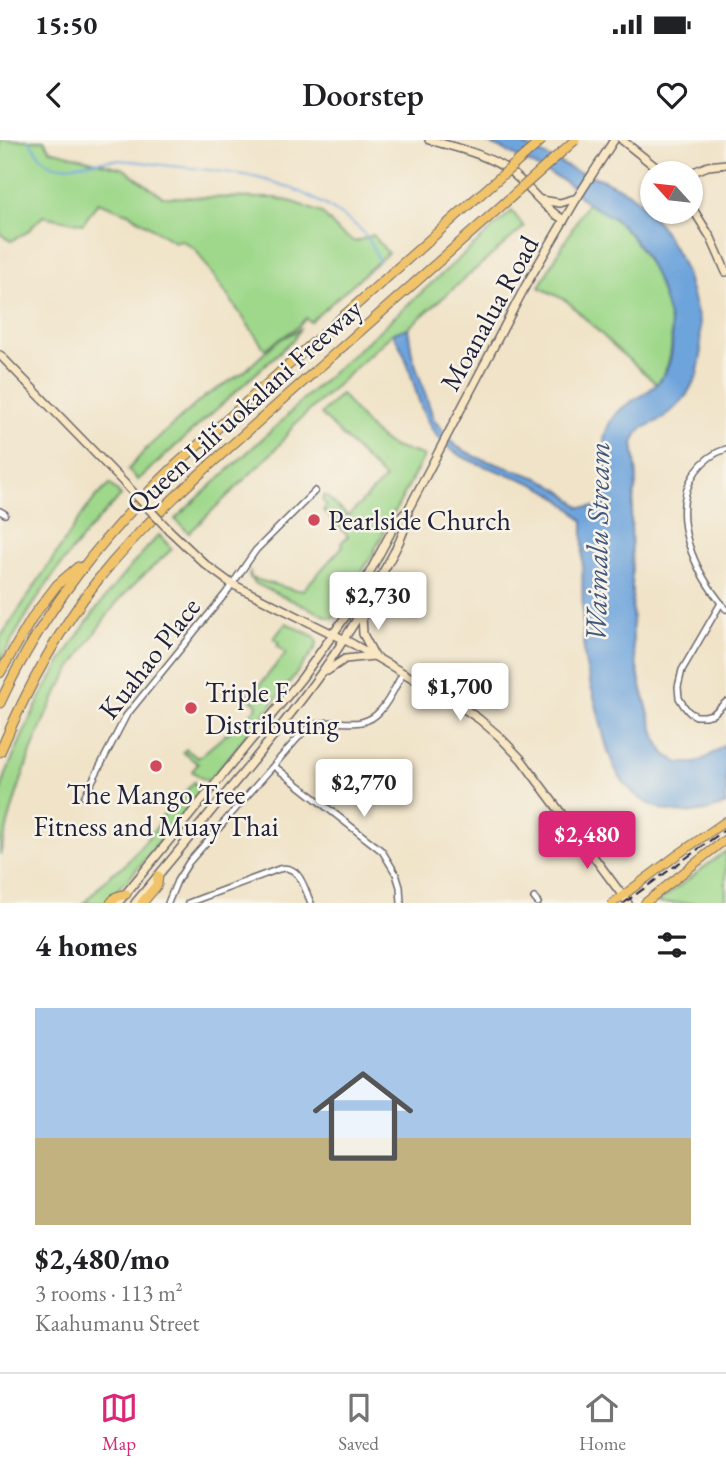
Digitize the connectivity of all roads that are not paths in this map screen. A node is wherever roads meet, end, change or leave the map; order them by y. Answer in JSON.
{"nodes":[{"id":1,"x":429,"y":140,"type":"edge"},
{"id":2,"x":541,"y":140,"type":"edge"},
{"id":3,"x":575,"y":140,"type":"edge"},
{"id":4,"x":614,"y":140,"type":"edge"},
{"id":5,"x":622,"y":140,"type":"edge"},
{"id":6,"x":648,"y":161,"type":"edge"},
{"id":7,"x":726,"y":164,"type":"edge"},
{"id":8,"x":704,"y":168,"type":"edge"},
{"id":9,"x":577,"y":198,"type":"junction"},
{"id":10,"x":540,"y":200,"type":"junction"},
{"id":11,"x":565,"y":220,"type":"junction"},
{"id":12,"x":702,"y":224,"type":"edge"},
{"id":13,"x":726,"y":272,"type":"edge"},
{"id":14,"x":0,"y":355,"type":"edge"},
{"id":15,"x":726,"y":449,"type":"edge"},
{"id":16,"x":314,"y":491,"type":"dead end"},
{"id":17,"x":408,"y":510,"type":"junction"},
{"id":18,"x":94,"y":551,"type":"junction"},
{"id":19,"x":232,"y":584,"type":"junction"},
{"id":20,"x":721,"y":603,"type":"junction"},
{"id":21,"x":726,"y":609,"type":"edge"},
{"id":22,"x":362,"y":612,"type":"junction"},
{"id":23,"x":334,"y":634,"type":"junction"},
{"id":24,"x":345,"y":639,"type":"junction"},
{"id":25,"x":374,"y":656,"type":"junction"},
{"id":26,"x":0,"y":673,"type":"edge"},
{"id":27,"x":403,"y":673,"type":"junction"},
{"id":28,"x":319,"y":678,"type":"junction"},
{"id":29,"x":726,"y":702,"type":"edge"},
{"id":30,"x":0,"y":703,"type":"edge"},
{"id":31,"x":0,"y":752,"type":"edge"},
{"id":32,"x":274,"y":766,"type":"junction"},
{"id":33,"x":84,"y":797,"type":"dead end"},
{"id":34,"x":726,"y":821,"type":"edge"},
{"id":35,"x":726,"y":839,"type":"edge"},
{"id":36,"x":158,"y":876,"type":"junction"},
{"id":37,"x":125,"y":894,"type":"junction"},
{"id":38,"x":625,"y":900,"type":"edge"},
{"id":39,"x":168,"y":902,"type":"edge"},
{"id":40,"x":111,"y":903,"type":"edge"},
{"id":41,"x":118,"y":903,"type":"edge"},
{"id":42,"x":135,"y":903,"type":"edge"},
{"id":43,"x":142,"y":903,"type":"edge"},
{"id":44,"x":176,"y":903,"type":"edge"},
{"id":45,"x":188,"y":903,"type":"edge"},
{"id":46,"x":311,"y":903,"type":"edge"},
{"id":47,"x":401,"y":903,"type":"edge"},
{"id":48,"x":614,"y":903,"type":"edge"},
{"id":49,"x":645,"y":903,"type":"edge"}],
"edges":[{"from":1,"to":10,"type":"main road"},
{"from":2,"to":18,"type":"highway","name":"Queen Liliʻuokalani Freeway","bridge":true},
{"from":3,"to":31,"type":"highway","name":"Queen Liliʻuokalani Freeway","bridge":true},
{"from":4,"to":9,"type":"main road","name":"Moanalua Road"},
{"from":5,"to":6,"type":"main road"},
{"from":7,"to":8,"type":"main road"},
{"from":9,"to":10,"type":"main road"},
{"from":9,"to":11,"type":"main road","name":"Moanalua Road"},
{"from":10,"to":11,"type":"main road"},
{"from":11,"to":17,"type":"main road","name":"Moanalua Road"},
{"from":12,"to":13,"type":"main road"},
{"from":14,"to":19,"type":"main road","bridge":true},
{"from":15,"to":20,"type":"street"},
{"from":16,"to":19,"type":"street","name":"Kuahao Place"},
{"from":17,"to":22,"type":"main road","name":"Moanalua Road"},
{"from":17,"to":23,"type":"main road","name":"Moanalua Road"},
{"from":18,"to":26,"type":"highway"},
{"from":18,"to":30,"type":"highway","name":"Queen Liliʻuokalani Freeway"},
{"from":19,"to":23,"type":"main road"},
{"from":19,"to":33,"type":"street","name":"Kuahao Place"},
{"from":20,"to":21,"type":"street"},
{"from":20,"to":29,"type":"street"},
{"from":22,"to":24,"type":"main road","name":"Moanalua Road"},
{"from":22,"to":25,"type":"main road"},
{"from":23,"to":24,"type":"main road"},
{"from":23,"to":37,"type":"main road","name":"Moanalua Road"},
{"from":24,"to":25,"type":"main road"},
{"from":24,"to":28,"type":"main road","name":"Moanalua Road"},
{"from":25,"to":27,"type":"main road"},
{"from":25,"to":28,"type":"main road"},
{"from":27,"to":32,"type":"street"},
{"from":27,"to":38,"type":"main road"},
{"from":28,"to":36,"type":"main road","name":"Moanalua Road"},
{"from":32,"to":39,"type":"street"},
{"from":32,"to":47,"type":"street"},
{"from":34,"to":38,"type":"main road"},
{"from":35,"to":49,"type":"main road"},
{"from":36,"to":42,"type":"main road","name":"Moanalua Road"},
{"from":36,"to":43,"type":"highway"},
{"from":37,"to":40,"type":"highway"},
{"from":37,"to":41,"type":"main road","name":"Moanalua Road"},
{"from":38,"to":48,"type":"main road"},
{"from":39,"to":44,"type":"street"},
{"from":45,"to":46,"type":"street"}]}
